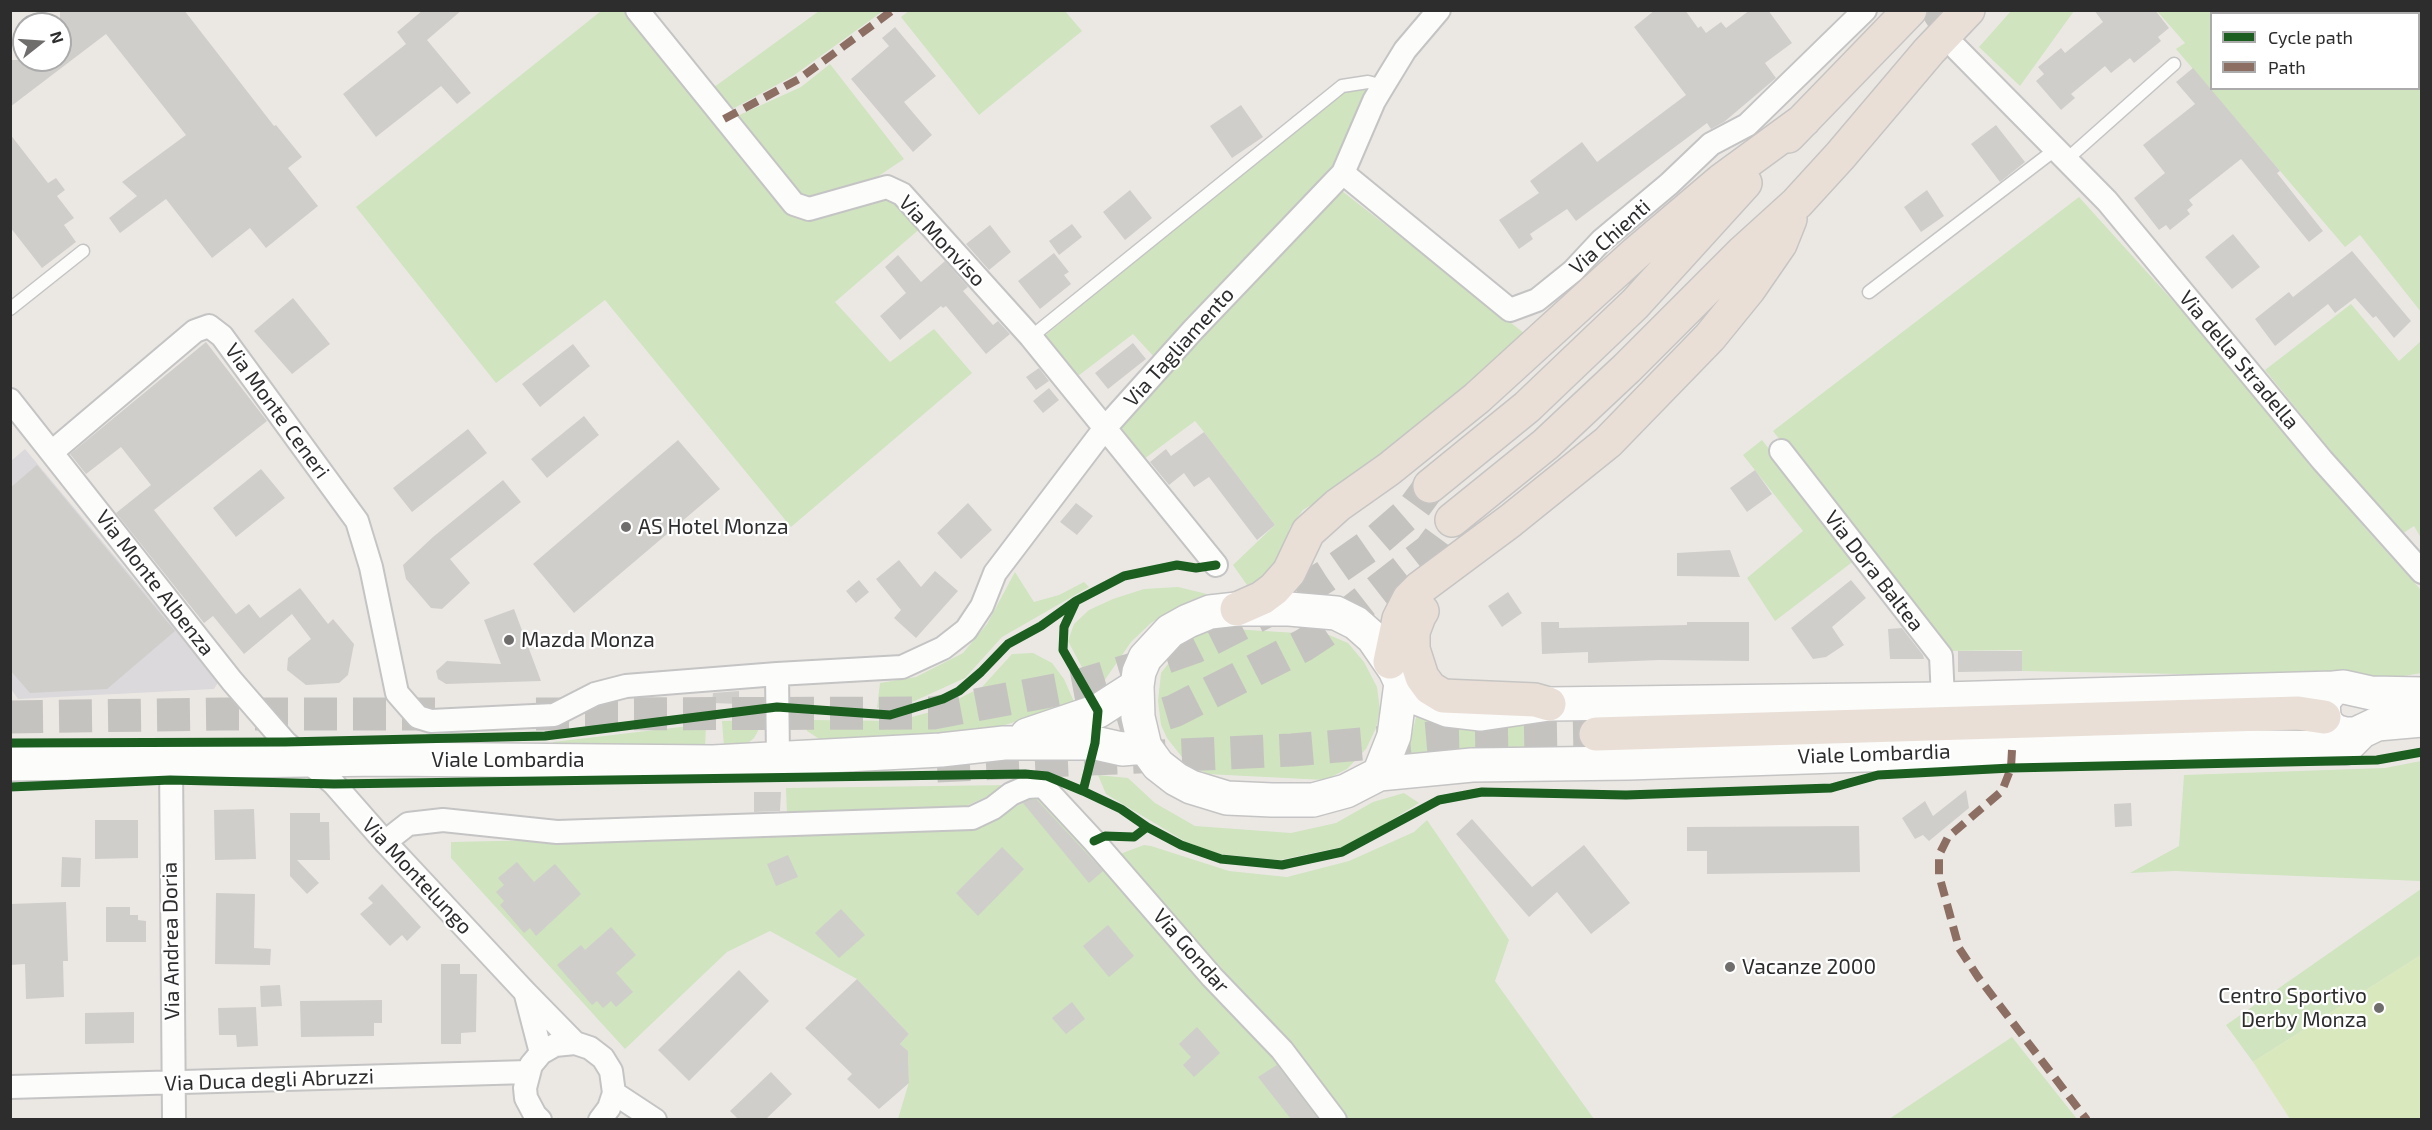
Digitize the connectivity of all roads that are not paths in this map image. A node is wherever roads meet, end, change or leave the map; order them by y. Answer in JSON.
{"nodes":[{"id":1,"x":636,"y":10,"type":"edge"},
{"id":2,"x":1439,"y":10,"type":"edge"},
{"id":3,"x":1865,"y":10,"type":"edge"},
{"id":4,"x":1910,"y":10,"type":"edge"},
{"id":5,"x":1968,"y":10,"type":"edge"},
{"id":6,"x":1957,"y":49,"type":"tunnel mouth"},
{"id":7,"x":2174,"y":64,"type":"dead end"},
{"id":8,"x":1383,"y":86,"type":"junction"},
{"id":9,"x":1804,"y":120,"type":"junction"},
{"id":10,"x":2061,"y":154,"type":"junction"},
{"id":11,"x":1343,"y":173,"type":"junction"},
{"id":12,"x":1797,"y":203,"type":"junction"},
{"id":13,"x":83,"y":251,"type":"dead end"},
{"id":14,"x":1869,"y":292,"type":"dead end"},
{"id":15,"x":10,"y":309,"type":"edge"},
{"id":16,"x":1031,"y":337,"type":"junction"},
{"id":17,"x":10,"y":400,"type":"edge"},
{"id":18,"x":1106,"y":428,"type":"junction"},
{"id":19,"x":1608,"y":442,"type":"junction"},
{"id":20,"x":51,"y":452,"type":"junction"},
{"id":21,"x":1781,"y":452,"type":"dead end"},
{"id":22,"x":1430,"y":486,"type":"tunnel mouth"},
{"id":23,"x":1452,"y":520,"type":"tunnel mouth"},
{"id":24,"x":1216,"y":565,"type":"dead end"},
{"id":25,"x":2421,"y":572,"type":"edge"},
{"id":26,"x":1237,"y":609,"type":"junction"},
{"id":27,"x":902,"y":667,"type":"joint"},
{"id":28,"x":1395,"y":673,"type":"junction"},
{"id":29,"x":777,"y":674,"type":"junction"},
{"id":30,"x":1137,"y":686,"type":"junction"},
{"id":31,"x":397,"y":693,"type":"joint"},
{"id":32,"x":2421,"y":694,"type":"edge"},
{"id":33,"x":1943,"y":699,"type":"junction"},
{"id":34,"x":2329,"y":703,"type":"junction"},
{"id":35,"x":1550,"y":704,"type":"junction"},
{"id":36,"x":2421,"y":720,"type":"edge"},
{"id":37,"x":2362,"y":731,"type":"junction"},
{"id":38,"x":1596,"y":734,"type":"tunnel mouth"},
{"id":39,"x":1004,"y":743,"type":"junction"},
{"id":40,"x":1146,"y":747,"type":"junction"},
{"id":41,"x":778,"y":758,"type":"junction"},
{"id":42,"x":306,"y":760,"type":"junction"},
{"id":43,"x":171,"y":762,"type":"junction"},
{"id":44,"x":10,"y":764,"type":"edge"},
{"id":45,"x":1380,"y":774,"type":"junction"},
{"id":46,"x":384,"y":842,"type":"junction"},
{"id":47,"x":526,"y":993,"type":"junction"},
{"id":48,"x":575,"y":1043,"type":"junction"},
{"id":49,"x":541,"y":1053,"type":"junction"},
{"id":50,"x":528,"y":1072,"type":"junction"},
{"id":51,"x":173,"y":1083,"type":"junction"},
{"id":52,"x":10,"y":1088,"type":"edge"},
{"id":53,"x":614,"y":1093,"type":"junction"},
{"id":54,"x":174,"y":1119,"type":"edge"},
{"id":55,"x":540,"y":1119,"type":"edge"},
{"id":56,"x":600,"y":1119,"type":"edge"},
{"id":57,"x":655,"y":1119,"type":"edge"},
{"id":58,"x":1335,"y":1119,"type":"edge"}],
"edges":[{"from":1,"to":16,"type":"street","name":"Via Monviso"},
{"from":2,"to":8,"type":"street","name":"Via Tagliamento"},
{"from":3,"to":11,"type":"street","name":"Via Chienti"},
{"from":4,"to":9,"type":"highway"},
{"from":5,"to":12,"type":"highway"},
{"from":6,"to":10,"type":"street","name":"Via della Stradella"},
{"from":7,"to":10,"type":"lane"},
{"from":8,"to":11,"type":"street","name":"Via Tagliamento"},
{"from":8,"to":16,"type":"lane"},
{"from":9,"to":22,"type":"highway"},
{"from":9,"to":26,"type":"highway"},
{"from":10,"to":14,"type":"lane"},
{"from":10,"to":25,"type":"street","name":"Via della Stradella"},
{"from":11,"to":18,"type":"street","name":"Via Tagliamento"},
{"from":12,"to":19,"type":"highway"},
{"from":12,"to":23,"type":"highway"},
{"from":13,"to":15,"type":"lane"},
{"from":16,"to":18,"type":"street","name":"Via Monviso"},
{"from":17,"to":20,"type":"street","name":"Via Monte Albenza"},
{"from":18,"to":24,"type":"street","name":"Via Monviso"},
{"from":18,"to":27,"type":"street","name":"Via Tagliamento"},
{"from":19,"to":28,"type":"highway"},
{"from":19,"to":35,"type":"highway"},
{"from":20,"to":31,"type":"street","name":"Via Monte Ceneri"},
{"from":20,"to":42,"type":"street","name":"Via Monte Albenza"},
{"from":21,"to":33,"type":"street","name":"Via Dora Baltea"},
{"from":26,"to":28,"type":"main road"},
{"from":26,"to":30,"type":"main road"},
{"from":27,"to":29,"type":"street","name":"Viale Lombardia"},
{"from":28,"to":35,"type":"main road"},
{"from":28,"to":45,"type":"main road"},
{"from":29,"to":31,"type":"street","name":"Viale Lombardia"},
{"from":29,"to":41,"type":"street"},
{"from":30,"to":39,"type":"main road","name":"Viale Lombardia"},
{"from":30,"to":40,"type":"main road"},
{"from":32,"to":34,"type":"main road"},
{"from":33,"to":34,"type":"main road"},
{"from":33,"to":35,"type":"main road"},
{"from":34,"to":37,"type":"main road","name":"Viale Lombardia"},
{"from":34,"to":38,"type":"highway"},
{"from":36,"to":37,"type":"main road","name":"Viale Lombardia"},
{"from":37,"to":45,"type":"main road","name":"Viale Lombardia"},
{"from":39,"to":40,"type":"main road","name":"Viale Lombardia"},
{"from":39,"to":41,"type":"main road","name":"Viale Lombardia"},
{"from":40,"to":45,"type":"main road"},
{"from":41,"to":42,"type":"main road","name":"Viale Lombardia"},
{"from":42,"to":43,"type":"main road","name":"Viale Lombardia"},
{"from":42,"to":46,"type":"street","name":"Via Montelungo"},
{"from":43,"to":44,"type":"main road","name":"Viale Lombardia"},
{"from":43,"to":51,"type":"street","name":"Via Andrea Doria"},
{"from":46,"to":47,"type":"street","name":"Via Montelungo"},
{"from":46,"to":58,"type":"street","name":"Via Gondar"},
{"from":47,"to":48,"type":"street","name":"Via Montelungo"},
{"from":47,"to":49,"type":"street","name":"Via Montelungo"},
{"from":48,"to":49,"type":"street"},
{"from":48,"to":53,"type":"street","name":"Via Montelungo"},
{"from":49,"to":50,"type":"street"},
{"from":50,"to":51,"type":"street","name":"Via Duca degli Abruzzi"},
{"from":50,"to":55,"type":"street"},
{"from":51,"to":52,"type":"street","name":"Via Duca degli Abruzzi"},
{"from":51,"to":54,"type":"street","name":"Via Andrea Doria"},
{"from":53,"to":56,"type":"street"},
{"from":53,"to":57,"type":"street"}]}
